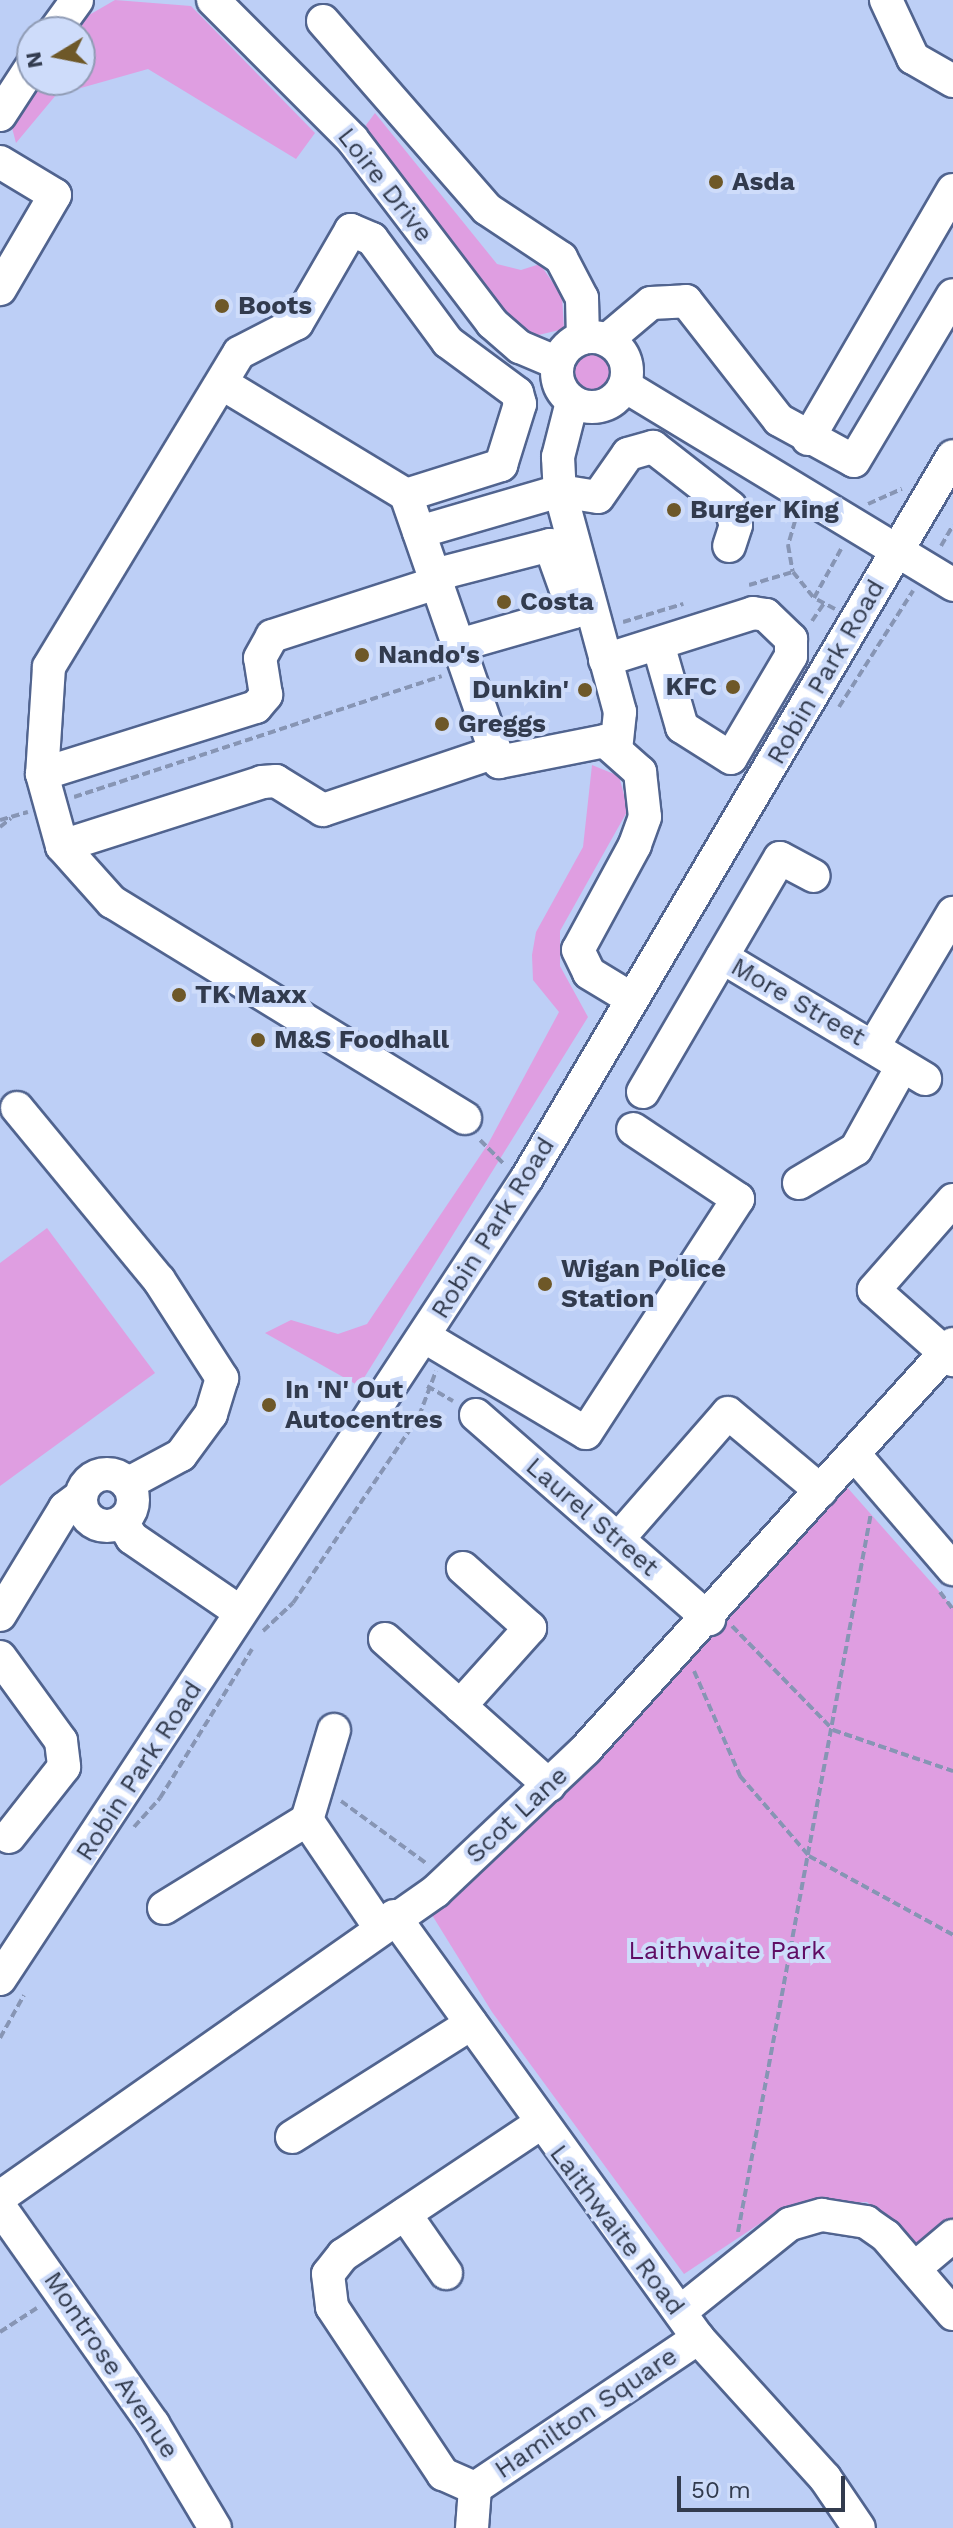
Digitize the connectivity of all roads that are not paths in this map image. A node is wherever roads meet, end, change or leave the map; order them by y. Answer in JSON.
{"nodes":[{"id":1,"x":213,"y":0,"type":"edge"},
{"id":2,"x":886,"y":0,"type":"edge"},
{"id":3,"x":323,"y":21,"type":"dead end"},
{"id":4,"x":953,"y":81,"type":"edge"},
{"id":5,"x":16,"y":90,"type":"edge"},
{"id":6,"x":0,"y":115,"type":"edge"},
{"id":7,"x":0,"y":162,"type":"edge"},
{"id":8,"x":953,"y":190,"type":"edge"},
{"id":9,"x":0,"y":289,"type":"edge"},
{"id":10,"x":953,"y":295,"type":"edge"},
{"id":11,"x":595,"y":339,"type":"junction"},
{"id":12,"x":558,"y":363,"type":"junction"},
{"id":13,"x":223,"y":384,"type":"junction"},
{"id":14,"x":625,"y":386,"type":"junction"},
{"id":15,"x":572,"y":402,"type":"junction"},
{"id":16,"x":808,"y":439,"type":"junction"},
{"id":17,"x":953,"y":456,"type":"edge"},
{"id":18,"x":560,"y":491,"type":"junction"},
{"id":19,"x":406,"y":495,"type":"junction"},
{"id":20,"x":419,"y":532,"type":"junction"},
{"id":21,"x":729,"y":546,"type":"dead end"},
{"id":22,"x":896,"y":552,"type":"junction"},
{"id":23,"x":438,"y":578,"type":"junction"},
{"id":24,"x":953,"y":585,"type":"edge"},
{"id":25,"x":658,"y":644,"type":"junction"},
{"id":26,"x":462,"y":656,"type":"junction"},
{"id":27,"x":605,"y":660,"type":"junction"},
{"id":28,"x":616,"y":748,"type":"junction"},
{"id":29,"x":492,"y":753,"type":"junction"},
{"id":30,"x":46,"y":790,"type":"junction"},
{"id":31,"x":62,"y":846,"type":"junction"},
{"id":32,"x":814,"y":876,"type":"dead end"},
{"id":33,"x":953,"y":913,"type":"edge"},
{"id":34,"x":722,"y":957,"type":"junction"},
{"id":35,"x":632,"y":999,"type":"junction"},
{"id":36,"x":874,"y":1046,"type":"junction"},
{"id":37,"x":643,"y":1092,"type":"dead end"},
{"id":38,"x":17,"y":1108,"type":"dead end"},
{"id":39,"x":465,"y":1118,"type":"road end"},
{"id":40,"x":633,"y":1129,"type":"dead end"},
{"id":41,"x":799,"y":1183,"type":"dead end"},
{"id":42,"x":953,"y":1200,"type":"edge"},
{"id":43,"x":425,"y":1337,"type":"junction"},
{"id":44,"x":950,"y":1352,"type":"edge"},
{"id":45,"x":476,"y":1415,"type":"dead end"},
{"id":46,"x":854,"y":1454,"type":"junction"},
{"id":47,"x":127,"y":1484,"type":"junction"},
{"id":48,"x":821,"y":1491,"type":"junction"},
{"id":49,"x":81,"y":1496,"type":"junction"},
{"id":50,"x":122,"y":1522,"type":"junction"},
{"id":51,"x":618,"y":1539,"type":"junction"},
{"id":52,"x":463,"y":1568,"type":"dead end"},
{"id":53,"x":953,"y":1569,"type":"edge"},
{"id":54,"x":240,"y":1612,"type":"junction"},
{"id":55,"x":713,"y":1614,"type":"junction"},
{"id":56,"x":0,"y":1615,"type":"edge"},
{"id":57,"x":385,"y":1639,"type":"dead end"},
{"id":58,"x":0,"y":1657,"type":"edge"},
{"id":59,"x":460,"y":1706,"type":"junction"},
{"id":60,"x":334,"y":1730,"type":"dead end"},
{"id":61,"x":549,"y":1785,"type":"junction"},
{"id":62,"x":307,"y":1820,"type":"junction"},
{"id":63,"x":9,"y":1837,"type":"dead end"},
{"id":64,"x":164,"y":1908,"type":"dead end"},
{"id":65,"x":387,"y":1922,"type":"junction"},
{"id":66,"x":0,"y":1979,"type":"edge"},
{"id":67,"x":471,"y":2024,"type":"junction"},
{"id":68,"x":538,"y":2125,"type":"junction"},
{"id":69,"x":292,"y":2137,"type":"dead end"},
{"id":70,"x":0,"y":2197,"type":"edge"},
{"id":71,"x":0,"y":2207,"type":"edge"},
{"id":72,"x":405,"y":2214,"type":"junction"},
{"id":73,"x":953,"y":2236,"type":"edge"},
{"id":74,"x":915,"y":2268,"type":"junction"},
{"id":75,"x":446,"y":2273,"type":"dead end"},
{"id":76,"x":953,"y":2314,"type":"edge"},
{"id":77,"x":689,"y":2325,"type":"junction"},
{"id":78,"x":475,"y":2488,"type":"junction"},
{"id":79,"x":215,"y":2528,"type":"edge"},
{"id":80,"x":472,"y":2528,"type":"edge"},
{"id":81,"x":859,"y":2528,"type":"edge"}],
"edges":[{"from":1,"to":12,"type":"street","name":"Loire Drive"},
{"from":2,"to":4,"type":"street"},
{"from":3,"to":11,"type":"street"},
{"from":5,"to":6,"type":"street"},
{"from":7,"to":9,"type":"street"},
{"from":8,"to":16,"type":"street"},
{"from":10,"to":16,"type":"street"},
{"from":11,"to":12,"type":"street"},
{"from":11,"to":14,"type":"street"},
{"from":11,"to":16,"type":"street"},
{"from":12,"to":15,"type":"street"},
{"from":13,"to":19,"type":"street"},
{"from":13,"to":19,"type":"street"},
{"from":13,"to":30,"type":"street"},
{"from":14,"to":15,"type":"street"},
{"from":14,"to":22,"type":"street"},
{"from":15,"to":18,"type":"street"},
{"from":17,"to":22,"type":"street","name":"Robin Park Road"},
{"from":18,"to":20,"type":"street"},
{"from":18,"to":21,"type":"street"},
{"from":18,"to":27,"type":"street"},
{"from":19,"to":20,"type":"street"},
{"from":20,"to":23,"type":"street"},
{"from":22,"to":24,"type":"street"},
{"from":22,"to":35,"type":"street","name":"Robin Park Road"},
{"from":23,"to":26,"type":"street"},
{"from":23,"to":26,"type":"street"},
{"from":23,"to":30,"type":"street"},
{"from":25,"to":25,"type":"street"},
{"from":25,"to":27,"type":"street"},
{"from":26,"to":29,"type":"street"},
{"from":27,"to":28,"type":"street"},
{"from":28,"to":29,"type":"street"},
{"from":28,"to":35,"type":"street"},
{"from":29,"to":31,"type":"street"},
{"from":30,"to":31,"type":"street"},
{"from":31,"to":39,"type":"street"},
{"from":32,"to":34,"type":"street"},
{"from":33,"to":36,"type":"street","name":"More Street"},
{"from":34,"to":36,"type":"street","name":"More Street"},
{"from":34,"to":37,"type":"street"},
{"from":35,"to":43,"type":"street","name":"Robin Park Road"},
{"from":36,"to":41,"type":"street","name":"More Street"},
{"from":38,"to":47,"type":"street"},
{"from":40,"to":43,"type":"street"},
{"from":42,"to":44,"type":"street"},
{"from":43,"to":54,"type":"street","name":"Robin Park Road"},
{"from":44,"to":46,"type":"street","name":"Scot Lane"},
{"from":45,"to":51,"type":"street","name":"Laurel Street"},
{"from":46,"to":48,"type":"street","name":"Scot Lane"},
{"from":46,"to":53,"type":"street"},
{"from":47,"to":49,"type":"street"},
{"from":47,"to":50,"type":"street"},
{"from":48,"to":51,"type":"street"},
{"from":48,"to":55,"type":"street","name":"Scot Lane"},
{"from":49,"to":50,"type":"street"},
{"from":49,"to":56,"type":"street"},
{"from":50,"to":54,"type":"street"},
{"from":51,"to":55,"type":"street","name":"Laurel Street"},
{"from":52,"to":59,"type":"street"},
{"from":54,"to":66,"type":"street","name":"Robin Park Road"},
{"from":55,"to":61,"type":"street","name":"Scot Lane"},
{"from":57,"to":59,"type":"street"},
{"from":58,"to":63,"type":"street"},
{"from":59,"to":61,"type":"street"},
{"from":60,"to":62,"type":"street"},
{"from":61,"to":65,"type":"street","name":"Scot Lane"},
{"from":62,"to":64,"type":"street"},
{"from":62,"to":65,"type":"street","name":"Laithwaite Road"},
{"from":65,"to":67,"type":"street","name":"Laithwaite Road"},
{"from":65,"to":70,"type":"street","name":"Scot Lane"},
{"from":67,"to":68,"type":"street","name":"Laithwaite Road"},
{"from":67,"to":69,"type":"street"},
{"from":68,"to":72,"type":"street","name":"Hamilton Square"},
{"from":68,"to":77,"type":"street","name":"Laithwaite Road"},
{"from":71,"to":79,"type":"street","name":"Montrose Avenue"},
{"from":72,"to":75,"type":"street"},
{"from":72,"to":78,"type":"street","name":"Hamilton Square"},
{"from":73,"to":74,"type":"street"},
{"from":74,"to":76,"type":"street","name":"Hamilton Square"},
{"from":74,"to":77,"type":"street","name":"Hamilton Square"},
{"from":77,"to":78,"type":"street","name":"Hamilton Square"},
{"from":77,"to":81,"type":"street","name":"Laithwaite Road"},
{"from":78,"to":80,"type":"street"}]}
